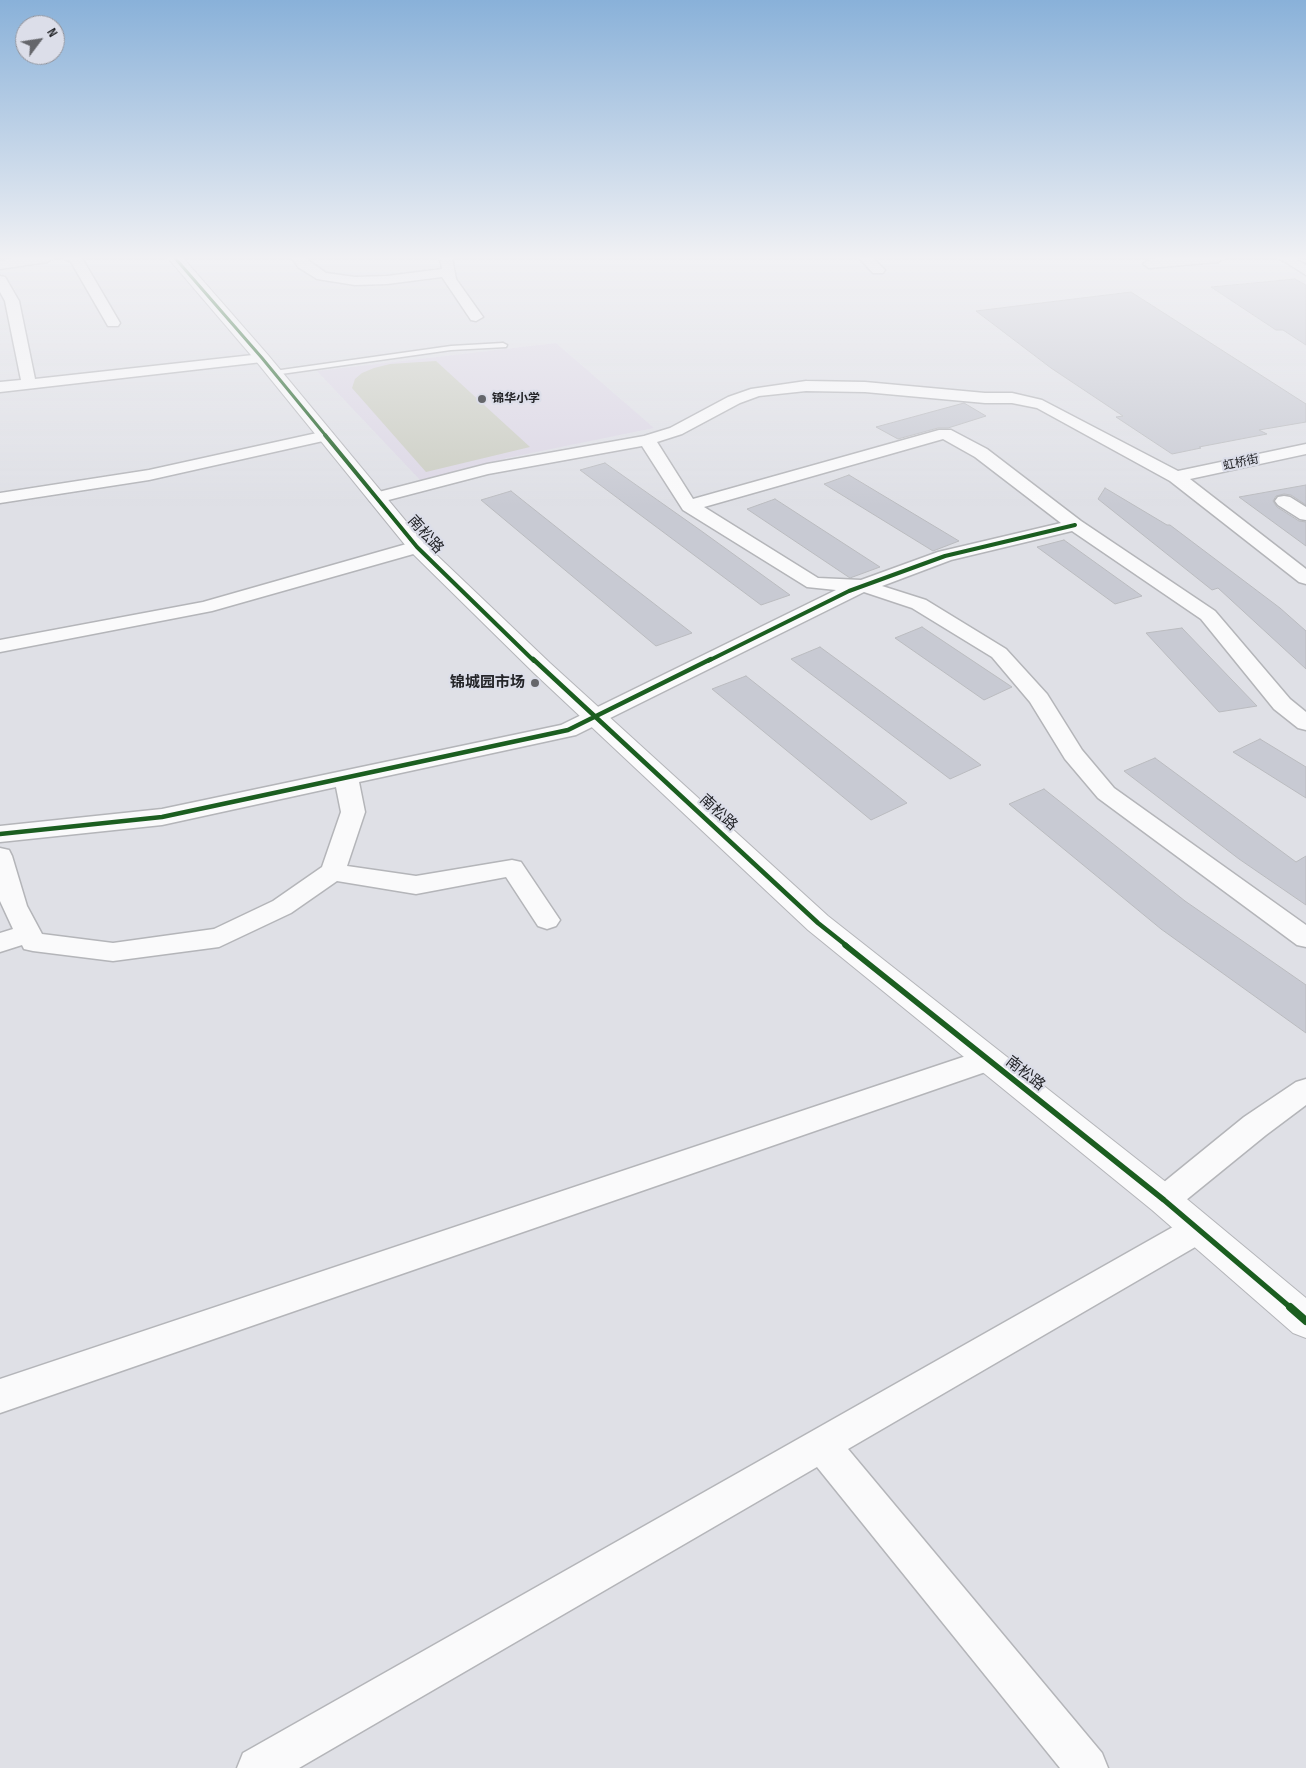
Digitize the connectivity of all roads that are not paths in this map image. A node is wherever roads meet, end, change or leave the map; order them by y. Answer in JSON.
{"nodes":[{"id":1,"x":20,"y":341,"type":"edge"},
{"id":2,"x":246,"y":341,"type":"edge"},
{"id":3,"x":502,"y":345,"type":"dead end"},
{"id":4,"x":268,"y":366,"type":"junction"},
{"id":5,"x":29,"y":384,"type":"junction"},
{"id":6,"x":0,"y":387,"type":"edge"},
{"id":7,"x":326,"y":436,"type":"junction"},
{"id":8,"x":647,"y":440,"type":"junction"},
{"id":9,"x":1306,"y":449,"type":"edge"},
{"id":10,"x":1176,"y":477,"type":"junction"},
{"id":11,"x":0,"y":498,"type":"edge"},
{"id":12,"x":377,"y":498,"type":"junction"},
{"id":13,"x":1284,"y":501,"type":"dead end"},
{"id":14,"x":689,"y":506,"type":"junction"},
{"id":15,"x":1306,"y":515,"type":"edge"},
{"id":16,"x":1075,"y":525,"type":"junction"},
{"id":17,"x":417,"y":547,"type":"junction"},
{"id":18,"x":1306,"y":578,"type":"edge"},
{"id":19,"x":864,"y":586,"type":"junction"},
{"id":20,"x":0,"y":646,"type":"edge"},
{"id":21,"x":596,"y":716,"type":"junction"},
{"id":22,"x":1306,"y":723,"type":"edge"},
{"id":23,"x":346,"y":777,"type":"junction"},
{"id":24,"x":0,"y":834,"type":"edge"},
{"id":25,"x":0,"y":856,"type":"edge"},
{"id":26,"x":333,"y":872,"type":"junction"},
{"id":27,"x":547,"y":920,"type":"dead end"},
{"id":28,"x":28,"y":933,"type":"junction"},
{"id":29,"x":1306,"y":938,"type":"edge"},
{"id":30,"x":0,"y":944,"type":"edge"},
{"id":31,"x":987,"y":1060,"type":"junction"},
{"id":32,"x":1306,"y":1090,"type":"edge"},
{"id":33,"x":1164,"y":1200,"type":"junction"},
{"id":34,"x":1198,"y":1229,"type":"junction"},
{"id":35,"x":1306,"y":1321,"type":"edge"},
{"id":36,"x":0,"y":1396,"type":"edge"},
{"id":37,"x":822,"y":1445,"type":"junction"},
{"id":38,"x":258,"y":1768,"type":"edge"},
{"id":39,"x":1087,"y":1768,"type":"edge"}],
"edges":[{"from":1,"to":5,"type":"street"},
{"from":2,"to":4,"type":"street","name":"南松路"},
{"from":3,"to":4,"type":"lane"},
{"from":4,"to":5,"type":"street"},
{"from":4,"to":7,"type":"street","name":"南松路"},
{"from":5,"to":6,"type":"street"},
{"from":7,"to":11,"type":"street"},
{"from":7,"to":12,"type":"street","name":"南松路"},
{"from":8,"to":10,"type":"street"},
{"from":8,"to":12,"type":"street"},
{"from":8,"to":14,"type":"street"},
{"from":9,"to":10,"type":"street","name":"虹桥街"},
{"from":10,"to":18,"type":"street"},
{"from":12,"to":17,"type":"street","name":"南松路"},
{"from":13,"to":15,"type":"street"},
{"from":14,"to":16,"type":"street"},
{"from":14,"to":19,"type":"street"},
{"from":16,"to":19,"type":"street"},
{"from":16,"to":22,"type":"street"},
{"from":17,"to":20,"type":"street"},
{"from":17,"to":21,"type":"street","name":"南松路"},
{"from":19,"to":21,"type":"street"},
{"from":19,"to":29,"type":"street"},
{"from":21,"to":23,"type":"street"},
{"from":21,"to":31,"type":"street","name":"南松路"},
{"from":23,"to":24,"type":"street"},
{"from":23,"to":26,"type":"street"},
{"from":25,"to":28,"type":"street"},
{"from":26,"to":27,"type":"street"},
{"from":26,"to":28,"type":"street"},
{"from":28,"to":30,"type":"street"},
{"from":31,"to":33,"type":"street","name":"南松路"},
{"from":31,"to":36,"type":"street"},
{"from":32,"to":33,"type":"street"},
{"from":33,"to":34,"type":"street","name":"南松路"},
{"from":34,"to":35,"type":"street","name":"南松路"},
{"from":34,"to":37,"type":"street"},
{"from":37,"to":38,"type":"street"},
{"from":37,"to":39,"type":"street"}]}
